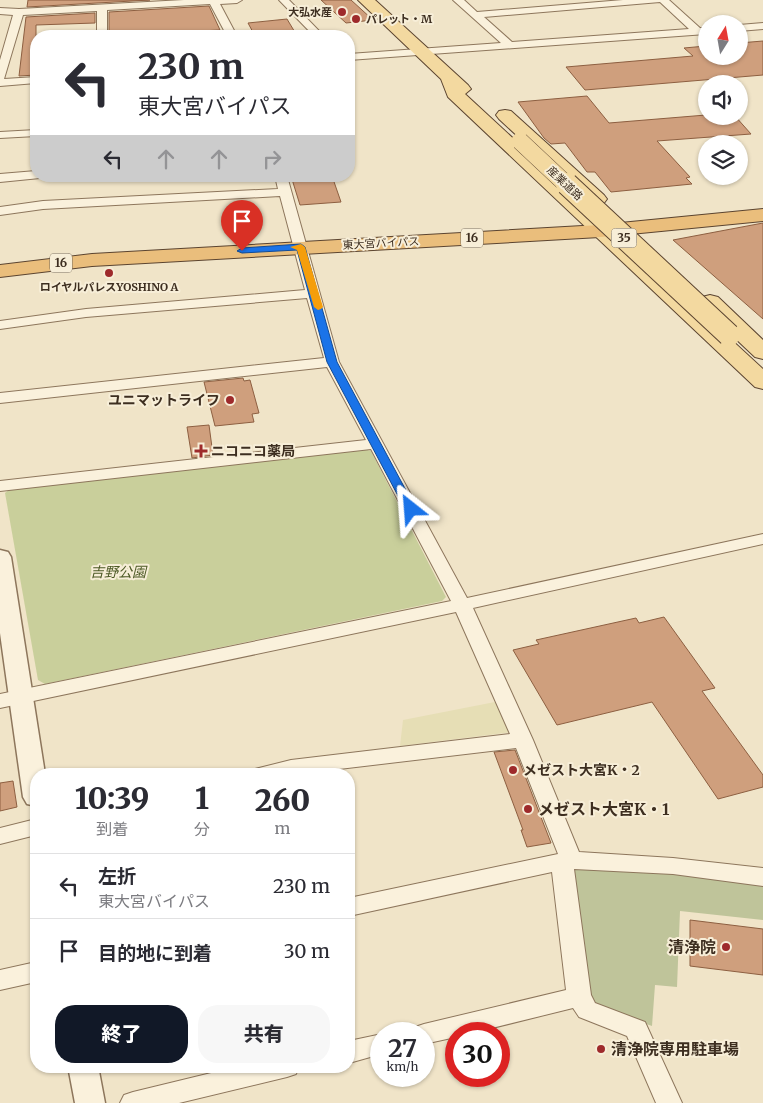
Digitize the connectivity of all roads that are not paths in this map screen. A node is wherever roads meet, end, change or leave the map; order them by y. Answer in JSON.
{"nodes":[{"id":1,"x":238,"y":0,"type":"edge"},
{"id":2,"x":284,"y":0,"type":"edge"},
{"id":3,"x":366,"y":0,"type":"edge"},
{"id":4,"x":458,"y":0,"type":"edge"},
{"id":5,"x":658,"y":0,"type":"edge"},
{"id":6,"x":663,"y":0,"type":"edge"},
{"id":7,"x":214,"y":2,"type":"junction"},
{"id":8,"x":102,"y":7,"type":"junction"},
{"id":9,"x":0,"y":11,"type":"edge"},
{"id":10,"x":18,"y":12,"type":"junction"},
{"id":11,"x":476,"y":15,"type":"junction"},
{"id":12,"x":763,"y":26,"type":"edge"},
{"id":13,"x":748,"y":27,"type":"edge"},
{"id":14,"x":698,"y":28,"type":"edge"},
{"id":15,"x":102,"y":30,"type":"edge"},
{"id":16,"x":229,"y":30,"type":"edge"},
{"id":17,"x":313,"y":30,"type":"edge"},
{"id":18,"x":698,"y":31,"type":"edge"},
{"id":19,"x":509,"y":45,"type":"junction"},
{"id":20,"x":422,"y":51,"type":"junction"},
{"id":21,"x":355,"y":57,"type":"edge"},
{"id":22,"x":449,"y":76,"type":"junction"},
{"id":23,"x":0,"y":78,"type":"edge"},
{"id":24,"x":30,"y":80,"type":"edge"},
{"id":25,"x":0,"y":83,"type":"edge"},
{"id":26,"x":477,"y":90,"type":"dead end"},
{"id":27,"x":492,"y":103,"type":"dead end"},
{"id":28,"x":30,"y":133,"type":"edge"},
{"id":29,"x":0,"y":135,"type":"edge"},
{"id":30,"x":30,"y":176,"type":"edge"},
{"id":31,"x":0,"y":178,"type":"edge"},
{"id":32,"x":282,"y":182,"type":"edge"},
{"id":33,"x":285,"y":192,"type":"junction"},
{"id":34,"x":763,"y":204,"type":"edge"},
{"id":35,"x":0,"y":211,"type":"edge"},
{"id":36,"x":763,"y":215,"type":"edge"},
{"id":37,"x":623,"y":223,"type":"junction"},
{"id":38,"x":594,"y":225,"type":"junction"},
{"id":39,"x":300,"y":242,"type":"junction"},
{"id":40,"x":0,"y":260,"type":"edge"},
{"id":41,"x":0,"y":270,"type":"edge"},
{"id":42,"x":314,"y":294,"type":"junction"},
{"id":43,"x":0,"y":325,"type":"edge"},
{"id":44,"x":763,"y":352,"type":"edge"},
{"id":45,"x":332,"y":362,"type":"junction"},
{"id":46,"x":763,"y":367,"type":"edge"},
{"id":47,"x":763,"y":382,"type":"edge"},
{"id":48,"x":0,"y":398,"type":"edge"},
{"id":49,"x":376,"y":444,"type":"junction"},
{"id":50,"x":0,"y":486,"type":"edge"},
{"id":51,"x":763,"y":539,"type":"edge"},
{"id":52,"x":0,"y":557,"type":"edge"},
{"id":53,"x":2,"y":586,"type":"edge"},
{"id":54,"x":462,"y":605,"type":"junction"},
{"id":55,"x":10,"y":699,"type":"edge"},
{"id":56,"x":523,"y":740,"type":"junction"},
{"id":57,"x":287,"y":768,"type":"edge"},
{"id":58,"x":30,"y":774,"type":"edge"},
{"id":59,"x":30,"y":828,"type":"edge"},
{"id":60,"x":0,"y":836,"type":"edge"},
{"id":61,"x":567,"y":862,"type":"junction"},
{"id":62,"x":763,"y":878,"type":"edge"},
{"id":63,"x":355,"y":906,"type":"edge"},
{"id":64,"x":30,"y":973,"type":"edge"},
{"id":65,"x":0,"y":980,"type":"edge"},
{"id":66,"x":579,"y":997,"type":"junction"},
{"id":67,"x":435,"y":1031,"type":"edge"},
{"id":68,"x":370,"y":1047,"type":"edge"},
{"id":69,"x":355,"y":1050,"type":"edge"},
{"id":70,"x":84,"y":1073,"type":"edge"},
{"id":71,"x":258,"y":1073,"type":"edge"},
{"id":72,"x":90,"y":1103,"type":"edge"},
{"id":73,"x":133,"y":1103,"type":"edge"},
{"id":74,"x":668,"y":1103,"type":"edge"}],
"edges":[{"from":1,"to":7,"type":"street"},
{"from":2,"to":17,"type":"street"},
{"from":3,"to":20,"type":"main road","name":"産業道路","number":"35"},
{"from":4,"to":11,"type":"street"},
{"from":5,"to":11,"type":"street"},
{"from":6,"to":14,"type":"street"},
{"from":7,"to":8,"type":"street"},
{"from":7,"to":16,"type":"street"},
{"from":8,"to":10,"type":"street"},
{"from":8,"to":15,"type":"street"},
{"from":9,"to":10,"type":"street"},
{"from":10,"to":23,"type":"street"},
{"from":11,"to":19,"type":"street"},
{"from":12,"to":13,"type":"street"},
{"from":18,"to":19,"type":"street"},
{"from":19,"to":20,"type":"street"},
{"from":20,"to":21,"type":"street"},
{"from":20,"to":22,"type":"main road","name":"産業道路","number":"35"},
{"from":22,"to":26,"type":"main road","number":"35"},
{"from":22,"to":38,"type":"main road","number":"35"},
{"from":22,"to":46,"type":"main road","name":"産業道路","number":"35","bridge":true},
{"from":24,"to":25,"type":"street"},
{"from":27,"to":37,"type":"main road","number":"35"},
{"from":28,"to":29,"type":"street"},
{"from":30,"to":31,"type":"street"},
{"from":32,"to":33,"type":"street"},
{"from":33,"to":35,"type":"street"},
{"from":33,"to":39,"type":"street"},
{"from":34,"to":37,"type":"highway","name":"東大宮バイパス","number":"16"},
{"from":36,"to":37,"type":"highway","name":"東大宮バイパス","number":"16"},
{"from":37,"to":38,"type":"highway","name":"東大宮バイパス","number":"16"},
{"from":37,"to":44,"type":"main road","number":"35"},
{"from":38,"to":39,"type":"highway","name":"東大宮バイパス","number":"16"},
{"from":38,"to":47,"type":"main road","number":"35"},
{"from":39,"to":40,"type":"highway","name":"東大宮バイパス","number":"16"},
{"from":39,"to":41,"type":"highway","name":"東大宮バイパス","number":"16"},
{"from":39,"to":42,"type":"street"},
{"from":42,"to":43,"type":"street"},
{"from":42,"to":45,"type":"street"},
{"from":45,"to":48,"type":"street"},
{"from":45,"to":49,"type":"street"},
{"from":49,"to":50,"type":"street"},
{"from":49,"to":54,"type":"street"},
{"from":51,"to":54,"type":"street"},
{"from":52,"to":53,"type":"street"},
{"from":53,"to":55,"type":"street"},
{"from":54,"to":55,"type":"street"},
{"from":54,"to":56,"type":"street"},
{"from":55,"to":58,"type":"street"},
{"from":56,"to":57,"type":"street"},
{"from":56,"to":61,"type":"street"},
{"from":59,"to":60,"type":"street"},
{"from":61,"to":62,"type":"street"},
{"from":61,"to":63,"type":"street"},
{"from":61,"to":66,"type":"street"},
{"from":64,"to":65,"type":"street"},
{"from":66,"to":67,"type":"street"},
{"from":66,"to":74,"type":"street"},
{"from":68,"to":69,"type":"street"},
{"from":70,"to":72,"type":"street"},
{"from":71,"to":73,"type":"street"}]}
